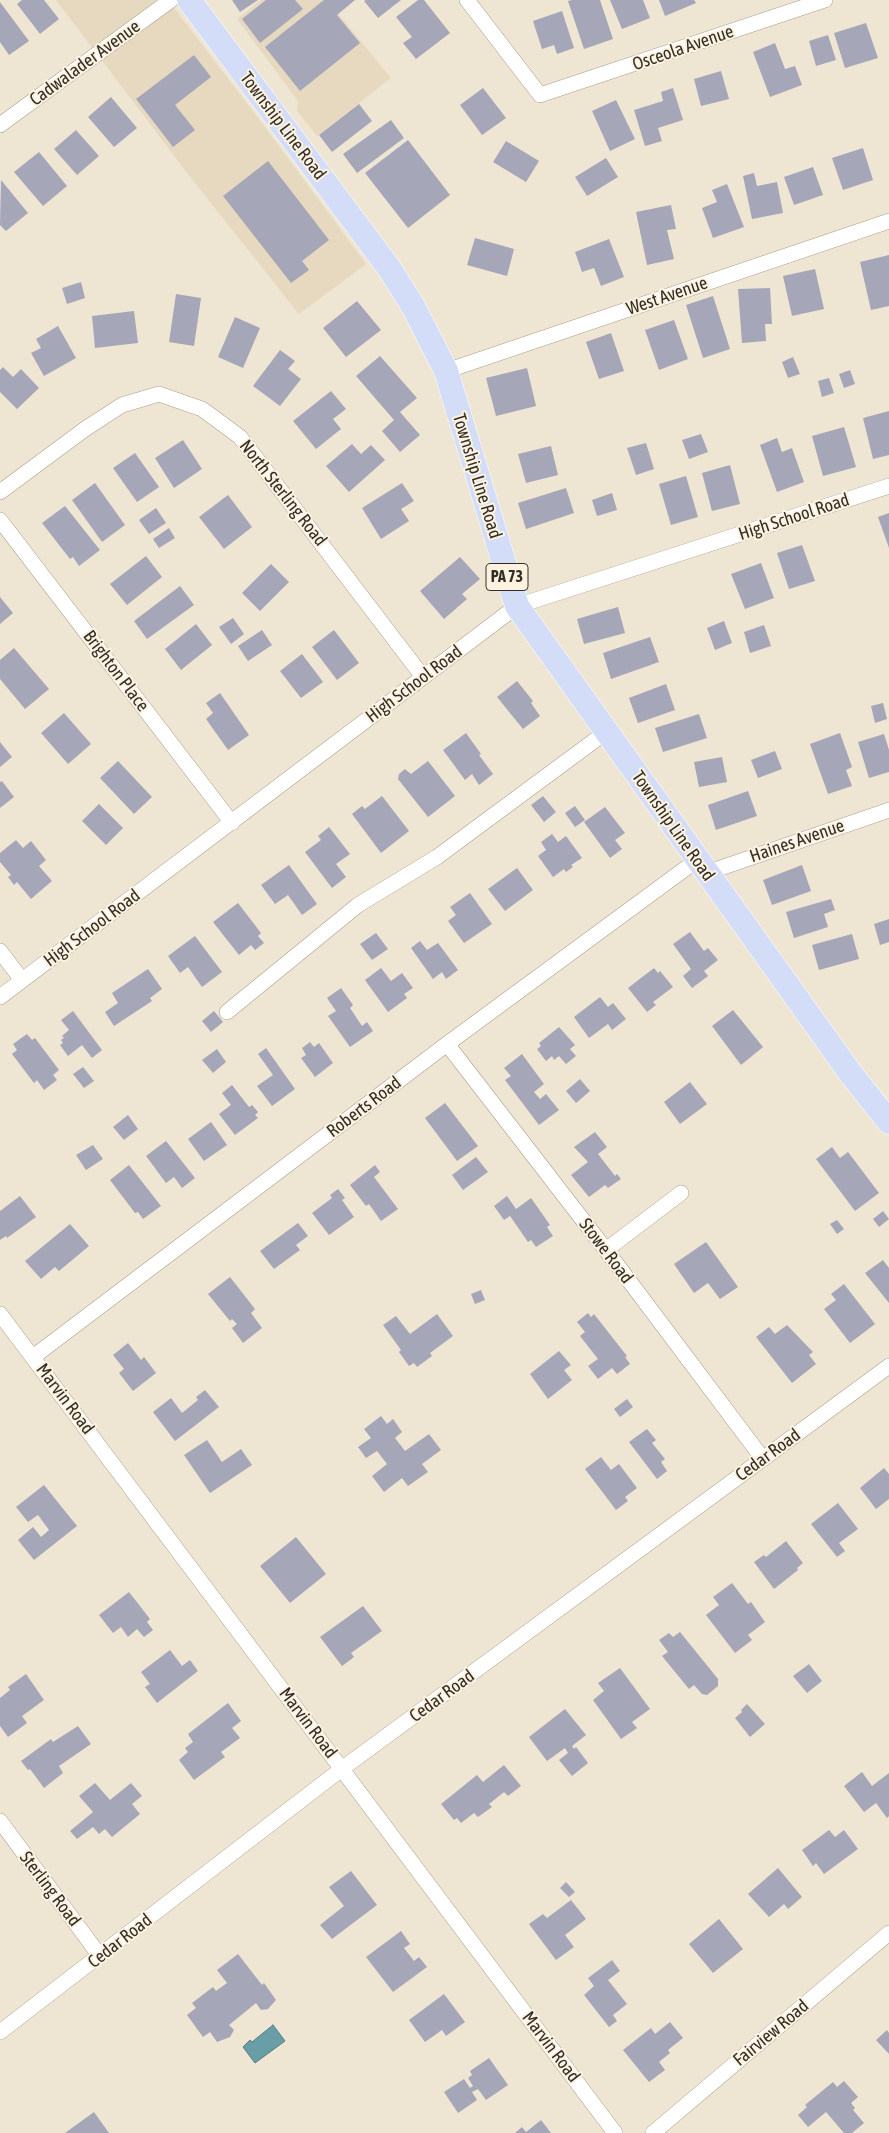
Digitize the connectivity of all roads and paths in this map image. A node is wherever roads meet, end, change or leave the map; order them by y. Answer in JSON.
{"nodes":[{"id":1,"x":171,"y":0,"type":"edge"},
{"id":2,"x":189,"y":0,"type":"edge"},
{"id":3,"x":467,"y":0,"type":"edge"},
{"id":4,"x":824,"y":0,"type":"edge"},
{"id":5,"x":0,"y":125,"type":"edge"},
{"id":6,"x":889,"y":221,"type":"edge"},
{"id":7,"x":446,"y":371,"type":"junction"},
{"id":8,"x":889,"y":486,"type":"edge"},
{"id":9,"x":0,"y":492,"type":"edge"},
{"id":10,"x":0,"y":520,"type":"edge"},
{"id":11,"x":517,"y":606,"type":"junction"},
{"id":12,"x":423,"y":677,"type":"junction"},
{"id":13,"x":606,"y":732,"type":"junction"},
{"id":14,"x":889,"y":810,"type":"edge"},
{"id":15,"x":232,"y":823,"type":"junction"},
{"id":16,"x":701,"y":866,"type":"junction"},
{"id":17,"x":0,"y":951,"type":"edge"},
{"id":18,"x":22,"y":980,"type":"junction"},
{"id":19,"x":0,"y":997,"type":"edge"},
{"id":20,"x":227,"y":1012,"type":"dead end"},
{"id":21,"x":447,"y":1044,"type":"junction"},
{"id":22,"x":889,"y":1122,"type":"edge"},
{"id":23,"x":681,"y":1193,"type":"dead end"},
{"id":24,"x":606,"y":1250,"type":"junction"},
{"id":25,"x":0,"y":1314,"type":"edge"},
{"id":26,"x":33,"y":1357,"type":"junction"},
{"id":27,"x":889,"y":1366,"type":"edge"},
{"id":28,"x":763,"y":1459,"type":"junction"},
{"id":29,"x":343,"y":1768,"type":"junction"},
{"id":30,"x":0,"y":1821,"type":"edge"},
{"id":31,"x":889,"y":1934,"type":"edge"},
{"id":32,"x":100,"y":1956,"type":"junction"},
{"id":33,"x":0,"y":2032,"type":"edge"},
{"id":34,"x":615,"y":2133,"type":"edge"},
{"id":35,"x":653,"y":2133,"type":"edge"}],
"edges":[{"from":1,"to":5,"type":"street","name":"Cadwalader Avenue"},
{"from":2,"to":7,"type":"main road","name":"Township Line Road","number":"PA 73"},
{"from":3,"to":4,"type":"street","name":"Osceola Avenue"},
{"from":6,"to":7,"type":"street","name":"West Avenue"},
{"from":7,"to":11,"type":"main road","name":"Township Line Road","number":"PA 73"},
{"from":8,"to":11,"type":"street","name":"High School Road"},
{"from":9,"to":12,"type":"street","name":"North Sterling Road"},
{"from":10,"to":15,"type":"street","name":"Brighton Place"},
{"from":11,"to":12,"type":"street","name":"High School Road"},
{"from":11,"to":13,"type":"main road","name":"Township Line Road","number":"PA 73"},
{"from":12,"to":15,"type":"street","name":"High School Road"},
{"from":13,"to":16,"type":"main road","name":"Township Line Road","number":"PA 73"},
{"from":13,"to":20,"type":"street"},
{"from":14,"to":16,"type":"street","name":"Haines Avenue"},
{"from":15,"to":18,"type":"street","name":"High School Road"},
{"from":16,"to":21,"type":"street","name":"Roberts Road"},
{"from":16,"to":22,"type":"main road","name":"Township Line Road","number":"PA 73"},
{"from":17,"to":18,"type":"street"},
{"from":18,"to":19,"type":"street","name":"High School Road"},
{"from":21,"to":24,"type":"street","name":"Stowe Road"},
{"from":21,"to":26,"type":"street","name":"Roberts Road"},
{"from":23,"to":24,"type":"street"},
{"from":24,"to":28,"type":"street","name":"Stowe Road"},
{"from":25,"to":26,"type":"street","name":"Marvin Road"},
{"from":26,"to":29,"type":"street","name":"Marvin Road"},
{"from":27,"to":28,"type":"street","name":"Cedar Road"},
{"from":28,"to":29,"type":"street","name":"Cedar Road"},
{"from":29,"to":32,"type":"street","name":"Cedar Road"},
{"from":29,"to":34,"type":"street","name":"Marvin Road"},
{"from":30,"to":32,"type":"street","name":"Sterling Road"},
{"from":31,"to":35,"type":"street","name":"Fairview Road"},
{"from":32,"to":33,"type":"street","name":"Cedar Road"}]}
